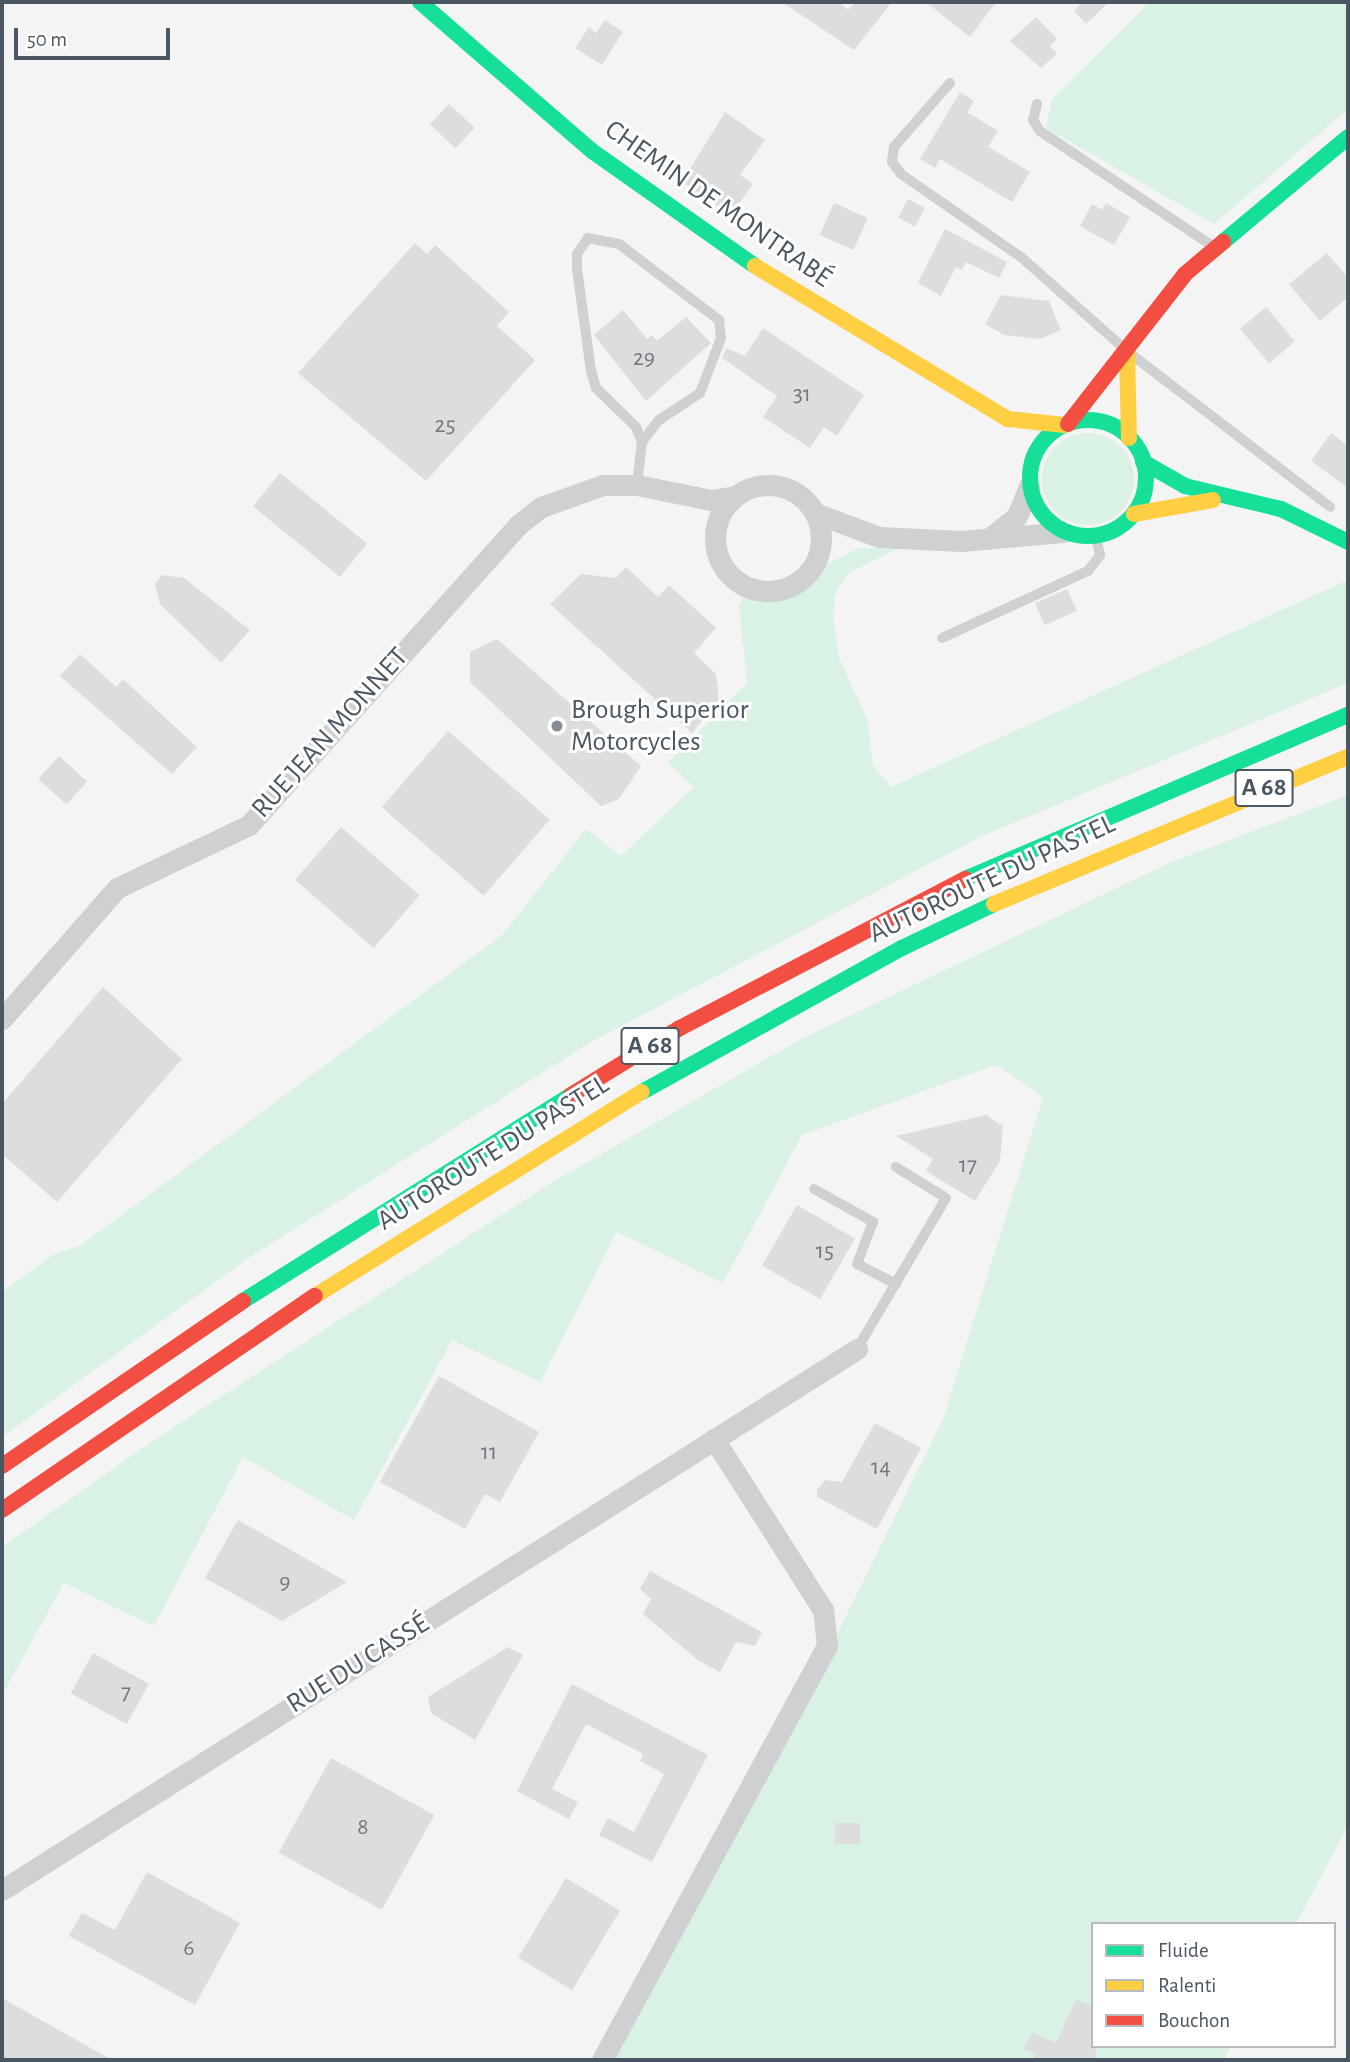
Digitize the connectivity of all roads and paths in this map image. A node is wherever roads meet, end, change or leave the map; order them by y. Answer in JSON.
{"nodes":[{"id":1,"x":420,"y":2,"type":"edge"},
{"id":2,"x":950,"y":83,"type":"dead end"},
{"id":3,"x":1037,"y":104,"type":"dead end"},
{"id":4,"x":1348,"y":137,"type":"edge"},
{"id":5,"x":1214,"y":247,"type":"junction"},
{"id":6,"x":1128,"y":351,"type":"junction"},
{"id":7,"x":934,"y":379,"type":"junction"},
{"id":8,"x":1067,"y":424,"type":"junction"},
{"id":9,"x":1129,"y":438,"type":"junction"},
{"id":10,"x":642,"y":442,"type":"junction"},
{"id":11,"x":1143,"y":461,"type":"junction"},
{"id":12,"x":1030,"y":478,"type":"junction"},
{"id":13,"x":637,"y":485,"type":"junction"},
{"id":14,"x":671,"y":493,"type":"junction"},
{"id":15,"x":736,"y":496,"type":"junction"},
{"id":16,"x":1243,"y":502,"type":"junction"},
{"id":17,"x":1330,"y":507,"type":"dead end"},
{"id":18,"x":815,"y":513,"type":"junction"},
{"id":19,"x":1134,"y":514,"type":"junction"},
{"id":20,"x":1063,"y":531,"type":"junction"},
{"id":21,"x":715,"y":533,"type":"junction"},
{"id":22,"x":1096,"y":536,"type":"junction"},
{"id":23,"x":879,"y":537,"type":"junction"},
{"id":24,"x":988,"y":540,"type":"junction"},
{"id":25,"x":1348,"y":542,"type":"edge"},
{"id":26,"x":818,"y":558,"type":"junction"},
{"id":27,"x":942,"y":638,"type":"dead end"},
{"id":28,"x":1348,"y":715,"type":"edge"},
{"id":29,"x":1348,"y":757,"type":"edge"},
{"id":30,"x":2,"y":1019,"type":"edge"},
{"id":31,"x":896,"y":1167,"type":"dead end"},
{"id":32,"x":814,"y":1189,"type":"dead end"},
{"id":33,"x":896,"y":1284,"type":"junction"},
{"id":34,"x":857,"y":1349,"type":"joint"},
{"id":35,"x":714,"y":1439,"type":"junction"},
{"id":36,"x":2,"y":1466,"type":"edge"},
{"id":37,"x":2,"y":1510,"type":"edge"},
{"id":38,"x":2,"y":1890,"type":"edge"},
{"id":39,"x":602,"y":2060,"type":"edge"}],
"edges":[{"from":1,"to":7,"type":"main road","name":"CHEMIN DE MONTRABÉ"},
{"from":2,"to":6,"type":"lane"},
{"from":3,"to":5,"type":"lane"},
{"from":4,"to":5,"type":"main road"},
{"from":5,"to":6,"type":"main road"},
{"from":6,"to":8,"type":"main road"},
{"from":6,"to":9,"type":"main road"},
{"from":6,"to":17,"type":"lane"},
{"from":7,"to":8,"type":"main road","name":"CHEMIN DE MONTRABÉ"},
{"from":7,"to":12,"type":"main road","name":"CHEMIN DE MONTRABÉ"},
{"from":8,"to":9,"type":"main road"},
{"from":8,"to":12,"type":"main road"},
{"from":9,"to":11,"type":"main road"},
{"from":10,"to":10,"type":"lane"},
{"from":10,"to":13,"type":"lane"},
{"from":11,"to":16,"type":"main road"},
{"from":11,"to":19,"type":"main road"},
{"from":12,"to":20,"type":"main road"},
{"from":12,"to":24,"type":"street"},
{"from":13,"to":14,"type":"street","name":"RUE JEAN MONNET"},
{"from":13,"to":30,"type":"street","name":"RUE JEAN MONNET"},
{"from":14,"to":15,"type":"street","name":"RUE JEAN MONNET"},
{"from":14,"to":21,"type":"street","name":"RUE JEAN MONNET"},
{"from":15,"to":18,"type":"street"},
{"from":15,"to":21,"type":"street"},
{"from":16,"to":19,"type":"main road"},
{"from":16,"to":25,"type":"main road"},
{"from":18,"to":23,"type":"street"},
{"from":18,"to":26,"type":"street"},
{"from":19,"to":22,"type":"main road"},
{"from":20,"to":22,"type":"main road"},
{"from":20,"to":24,"type":"street"},
{"from":21,"to":26,"type":"street"},
{"from":22,"to":27,"type":"lane"},
{"from":23,"to":24,"type":"street"},
{"from":23,"to":26,"type":"street"},
{"from":28,"to":36,"type":"main road","name":"AUTOROUTE DU PASTEL","number":"A 68"},
{"from":29,"to":37,"type":"main road","name":"AUTOROUTE DU PASTEL","number":"A 68"},
{"from":31,"to":33,"type":"lane"},
{"from":32,"to":33,"type":"lane"},
{"from":33,"to":34,"type":"lane"},
{"from":34,"to":35,"type":"street","name":"RUE DU CASSÉ"},
{"from":35,"to":38,"type":"street","name":"RUE DU CASSÉ"},
{"from":35,"to":39,"type":"street"}]}
